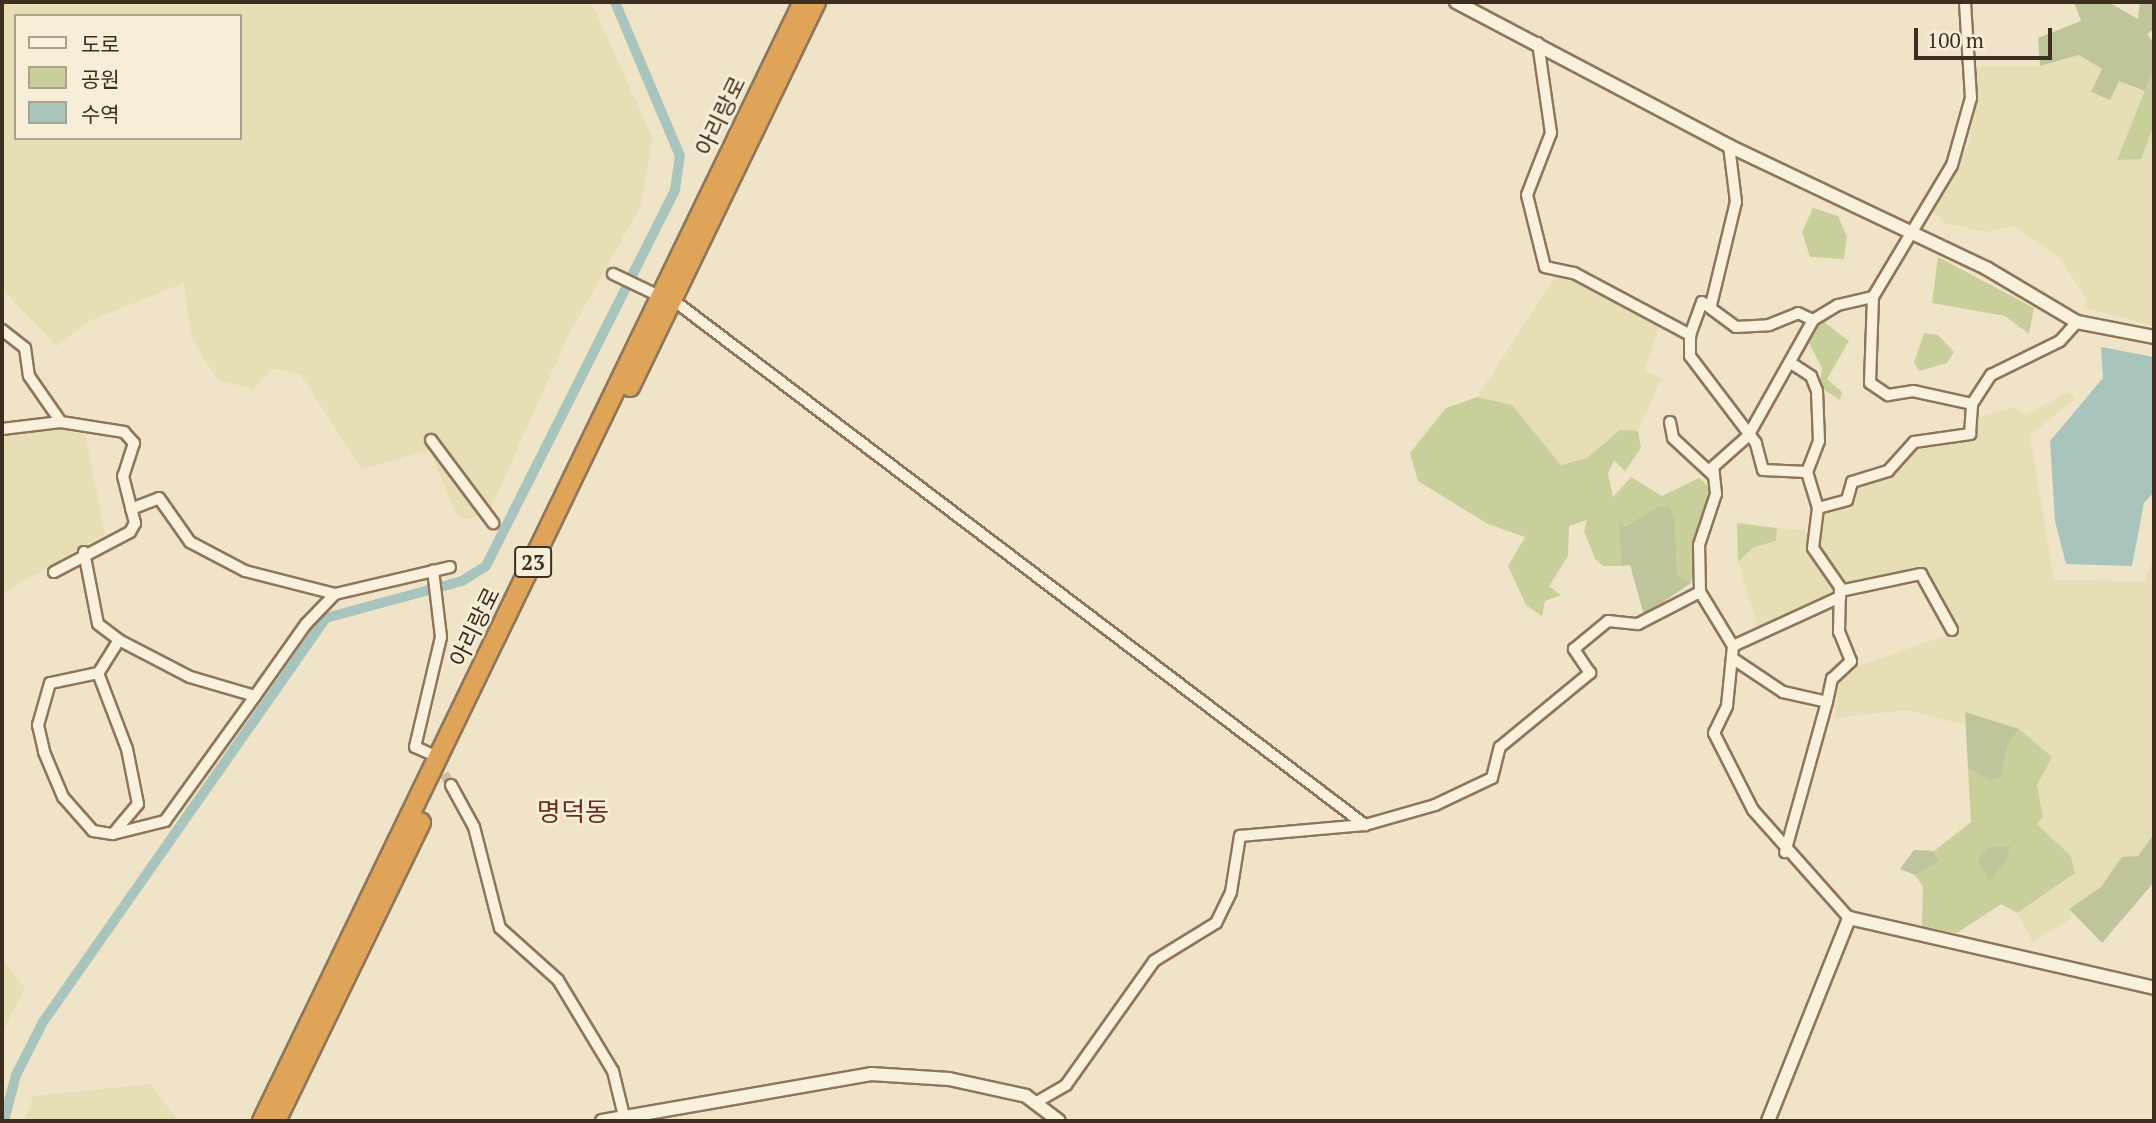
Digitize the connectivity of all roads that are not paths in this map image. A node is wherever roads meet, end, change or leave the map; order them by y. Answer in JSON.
{"nodes":[{"id":1,"x":803,"y":2,"type":"edge"},
{"id":2,"x":816,"y":2,"type":"edge"},
{"id":3,"x":1457,"y":2,"type":"edge"},
{"id":4,"x":1965,"y":2,"type":"edge"},
{"id":5,"x":1538,"y":43,"type":"junction"},
{"id":6,"x":1729,"y":146,"type":"junction"},
{"id":7,"x":1915,"y":235,"type":"junction"},
{"id":8,"x":616,"y":275,"type":"dead end"},
{"id":9,"x":653,"y":293,"type":"dead end"},
{"id":10,"x":1872,"y":297,"type":"junction"},
{"id":11,"x":1711,"y":305,"type":"junction"},
{"id":12,"x":681,"y":306,"type":"dead end"},
{"id":13,"x":1813,"y":320,"type":"junction"},
{"id":14,"x":2077,"y":321,"type":"junction"},
{"id":15,"x":2,"y":330,"type":"edge"},
{"id":16,"x":1690,"y":335,"type":"junction"},
{"id":17,"x":2154,"y":337,"type":"edge"},
{"id":18,"x":1791,"y":363,"type":"junction"},
{"id":19,"x":1972,"y":404,"type":"junction"},
{"id":20,"x":61,"y":422,"type":"junction"},
{"id":21,"x":1670,"y":422,"type":"dead end"},
{"id":22,"x":2,"y":429,"type":"edge"},
{"id":23,"x":1748,"y":436,"type":"junction"},
{"id":24,"x":431,"y":440,"type":"dead end"},
{"id":25,"x":1807,"y":472,"type":"junction"},
{"id":26,"x":1714,"y":476,"type":"junction"},
{"id":27,"x":1818,"y":508,"type":"junction"},
{"id":28,"x":131,"y":509,"type":"junction"},
{"id":29,"x":493,"y":523,"type":"dead end"},
{"id":30,"x":84,"y":552,"type":"junction"},
{"id":31,"x":450,"y":567,"type":"dead end"},
{"id":32,"x":54,"y":572,"type":"dead end"},
{"id":33,"x":433,"y":573,"type":"junction"},
{"id":34,"x":1700,"y":592,"type":"junction"},
{"id":35,"x":335,"y":594,"type":"junction"},
{"id":36,"x":1840,"y":594,"type":"junction"},
{"id":37,"x":1952,"y":630,"type":"dead end"},
{"id":38,"x":119,"y":640,"type":"junction"},
{"id":39,"x":1733,"y":646,"type":"junction"},
{"id":40,"x":1732,"y":658,"type":"junction"},
{"id":41,"x":97,"y":673,"type":"junction"},
{"id":42,"x":255,"y":696,"type":"junction"},
{"id":43,"x":1827,"y":702,"type":"junction"},
{"id":44,"x":431,"y":754,"type":"tunnel mouth"},
{"id":45,"x":451,"y":785,"type":"tunnel mouth"},
{"id":46,"x":1365,"y":825,"type":"junction"},
{"id":47,"x":113,"y":834,"type":"junction"},
{"id":48,"x":1785,"y":852,"type":"junction"},
{"id":49,"x":1849,"y":918,"type":"junction"},
{"id":50,"x":2154,"y":988,"type":"edge"},
{"id":51,"x":1035,"y":1103,"type":"junction"},
{"id":52,"x":624,"y":1116,"type":"junction"},
{"id":53,"x":262,"y":1121,"type":"edge"},
{"id":54,"x":276,"y":1121,"type":"edge"},
{"id":55,"x":602,"y":1121,"type":"edge"},
{"id":56,"x":1059,"y":1121,"type":"edge"},
{"id":57,"x":1768,"y":1121,"type":"edge"}],
"edges":[{"from":1,"to":53,"type":"highway","name":"아리랑로","number":"23"},
{"from":2,"to":54,"type":"highway","name":"아리랑로","number":"23"},
{"from":3,"to":5,"type":"street"},
{"from":4,"to":7,"type":"street"},
{"from":5,"to":6,"type":"street"},
{"from":5,"to":16,"type":"street"},
{"from":6,"to":7,"type":"street"},
{"from":6,"to":11,"type":"street"},
{"from":7,"to":10,"type":"street"},
{"from":7,"to":14,"type":"street"},
{"from":8,"to":9,"type":"street"},
{"from":10,"to":13,"type":"street"},
{"from":10,"to":19,"type":"street"},
{"from":11,"to":13,"type":"street"},
{"from":11,"to":16,"type":"street"},
{"from":12,"to":46,"type":"street"},
{"from":13,"to":18,"type":"street"},
{"from":14,"to":17,"type":"street"},
{"from":14,"to":19,"type":"street"},
{"from":15,"to":20,"type":"street"},
{"from":16,"to":23,"type":"street"},
{"from":18,"to":23,"type":"street"},
{"from":18,"to":25,"type":"street"},
{"from":19,"to":27,"type":"street"},
{"from":20,"to":22,"type":"street"},
{"from":20,"to":28,"type":"street"},
{"from":21,"to":26,"type":"street"},
{"from":23,"to":25,"type":"street"},
{"from":23,"to":26,"type":"street"},
{"from":24,"to":29,"type":"street"},
{"from":25,"to":27,"type":"street"},
{"from":26,"to":34,"type":"street"},
{"from":27,"to":36,"type":"street"},
{"from":28,"to":30,"type":"street"},
{"from":28,"to":35,"type":"street"},
{"from":30,"to":32,"type":"street"},
{"from":30,"to":38,"type":"street"},
{"from":31,"to":33,"type":"street"},
{"from":33,"to":35,"type":"street"},
{"from":33,"to":44,"type":"street"},
{"from":34,"to":39,"type":"street"},
{"from":34,"to":46,"type":"street"},
{"from":35,"to":42,"type":"street"},
{"from":36,"to":37,"type":"street"},
{"from":36,"to":39,"type":"street"},
{"from":36,"to":43,"type":"street"},
{"from":38,"to":41,"type":"street"},
{"from":38,"to":42,"type":"street"},
{"from":39,"to":40,"type":"street"},
{"from":40,"to":43,"type":"street"},
{"from":40,"to":48,"type":"street"},
{"from":41,"to":47,"type":"street"},
{"from":41,"to":47,"type":"street"},
{"from":42,"to":47,"type":"street"},
{"from":43,"to":48,"type":"street"},
{"from":45,"to":52,"type":"street"},
{"from":46,"to":51,"type":"street"},
{"from":48,"to":49,"type":"street"},
{"from":49,"to":50,"type":"street"},
{"from":49,"to":57,"type":"street"},
{"from":51,"to":52,"type":"street"},
{"from":51,"to":56,"type":"street"},
{"from":52,"to":55,"type":"street"}]}
